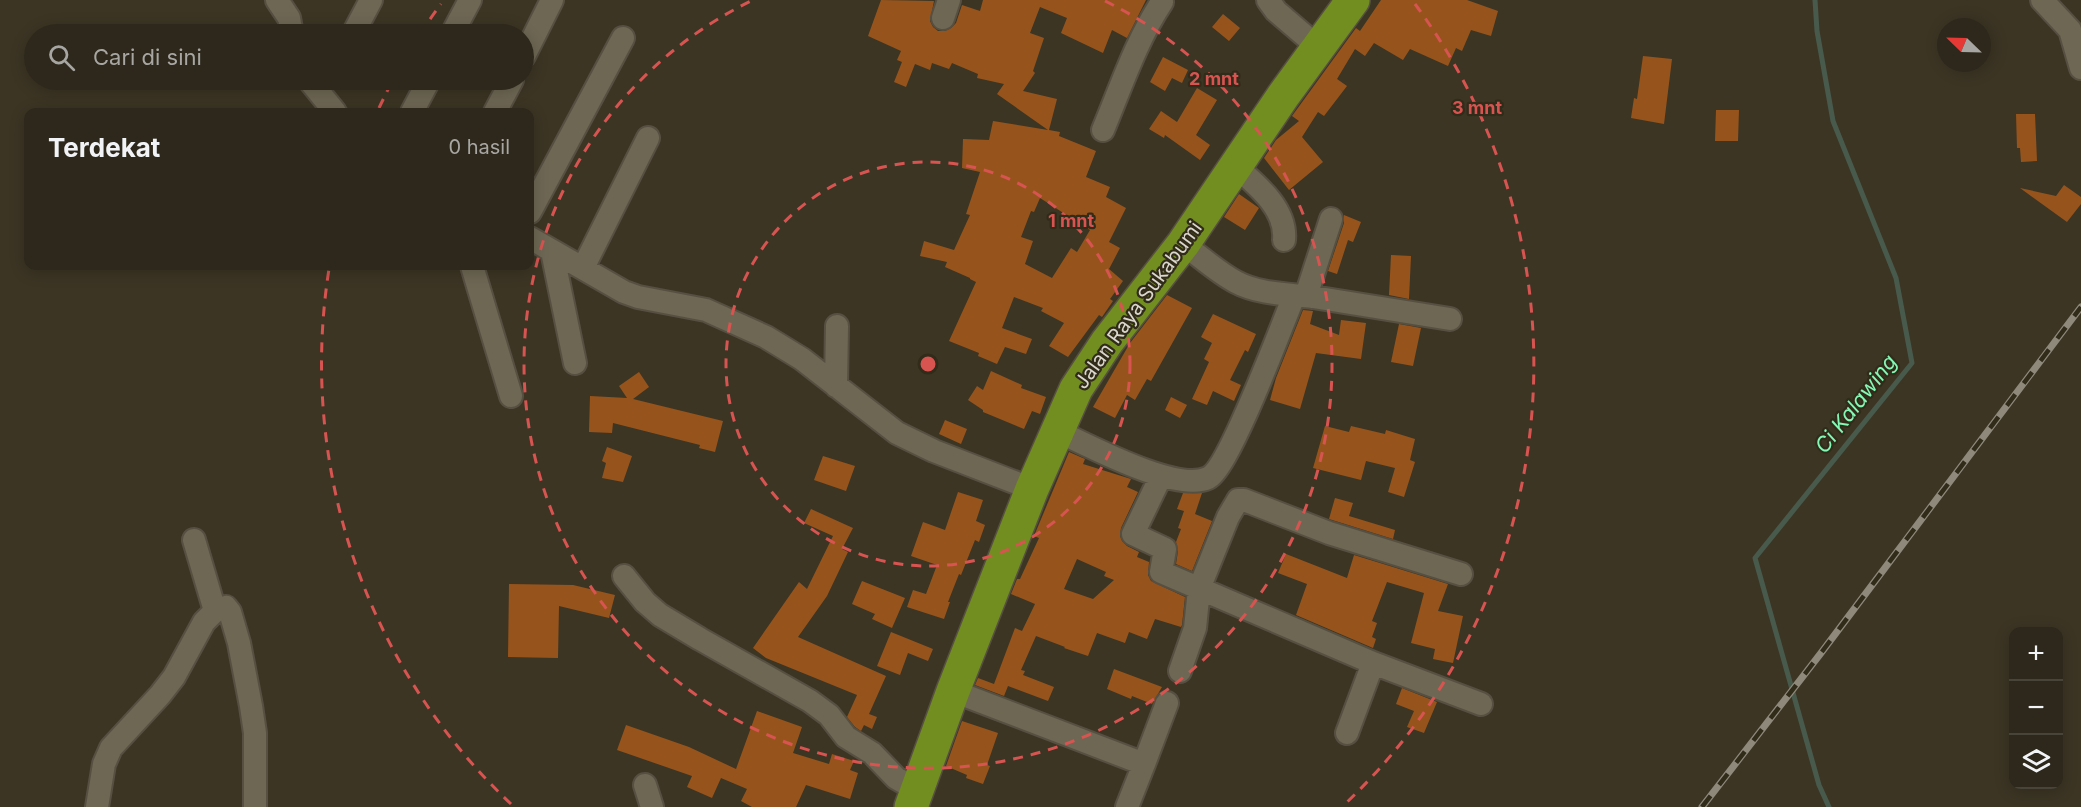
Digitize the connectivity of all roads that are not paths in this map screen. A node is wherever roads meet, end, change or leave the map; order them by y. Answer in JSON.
{"nodes":[{"id":1,"x":277,"y":0,"type":"edge"},
{"id":2,"x":371,"y":0,"type":"edge"},
{"id":3,"x":470,"y":0,"type":"edge"},
{"id":4,"x":552,"y":0,"type":"edge"},
{"id":5,"x":1353,"y":0,"type":"edge"},
{"id":6,"x":2042,"y":0,"type":"edge"},
{"id":7,"x":1167,"y":1,"type":"edge"},
{"id":8,"x":1276,"y":4,"type":"edge"},
{"id":9,"x":290,"y":24,"type":"edge"},
{"id":10,"x":358,"y":24,"type":"edge"},
{"id":11,"x":457,"y":24,"type":"edge"},
{"id":12,"x":534,"y":36,"type":"edge"},
{"id":13,"x":623,"y":38,"type":"dead end"},
{"id":14,"x":1318,"y":47,"type":"junction"},
{"id":15,"x":2081,"y":68,"type":"edge"},
{"id":16,"x":424,"y":90,"type":"edge"},
{"id":17,"x":507,"y":90,"type":"edge"},
{"id":18,"x":414,"y":108,"type":"edge"},
{"id":19,"x":497,"y":108,"type":"edge"},
{"id":20,"x":1103,"y":130,"type":"dead end"},
{"id":21,"x":648,"y":138,"type":"dead end"},
{"id":22,"x":1235,"y":166,"type":"junction"},
{"id":23,"x":534,"y":205,"type":"edge"},
{"id":24,"x":1331,"y":219,"type":"dead end"},
{"id":25,"x":534,"y":240,"type":"edge"},
{"id":26,"x":1284,"y":240,"type":"dead end"},
{"id":27,"x":1183,"y":244,"type":"junction"},
{"id":28,"x":552,"y":251,"type":"junction"},
{"id":29,"x":583,"y":268,"type":"junction"},
{"id":30,"x":473,"y":270,"type":"edge"},
{"id":31,"x":1300,"y":296,"type":"junction"},
{"id":32,"x":1450,"y":319,"type":"dead end"},
{"id":33,"x":837,"y":326,"type":"dead end"},
{"id":34,"x":574,"y":363,"type":"dead end"},
{"id":35,"x":836,"y":386,"type":"junction"},
{"id":36,"x":511,"y":396,"type":"dead end"},
{"id":37,"x":1057,"y":431,"type":"junction"},
{"id":38,"x":1161,"y":476,"type":"junction"},
{"id":39,"x":1032,"y":489,"type":"junction"},
{"id":40,"x":194,"y":540,"type":"dead end"},
{"id":41,"x":1461,"y":574,"type":"dead end"},
{"id":42,"x":624,"y":576,"type":"dead end"},
{"id":43,"x":1199,"y":589,"type":"junction"},
{"id":44,"x":215,"y":610,"type":"junction"},
{"id":45,"x":1373,"y":663,"type":"junction"},
{"id":46,"x":1180,"y":671,"type":"dead end"},
{"id":47,"x":953,"y":690,"type":"junction"},
{"id":48,"x":1167,"y":703,"type":"dead end"},
{"id":49,"x":1481,"y":704,"type":"dead end"},
{"id":50,"x":1347,"y":733,"type":"dead end"},
{"id":51,"x":1144,"y":764,"type":"junction"},
{"id":52,"x":645,"y":785,"type":"dead end"},
{"id":53,"x":914,"y":798,"type":"edge"},
{"id":54,"x":97,"y":807,"type":"edge"},
{"id":55,"x":255,"y":807,"type":"edge"},
{"id":56,"x":652,"y":807,"type":"edge"},
{"id":57,"x":1127,"y":807,"type":"edge"}],
"edges":[{"from":1,"to":9,"type":"street"},
{"from":2,"to":10,"type":"street"},
{"from":3,"to":11,"type":"street"},
{"from":4,"to":12,"type":"street"},
{"from":5,"to":14,"type":"highway","name":"Jalan Raya Sukabumi"},
{"from":6,"to":15,"type":"street"},
{"from":7,"to":20,"type":"street"},
{"from":8,"to":14,"type":"street"},
{"from":13,"to":23,"type":"street"},
{"from":14,"to":22,"type":"highway","name":"Jalan Raya Sukabumi"},
{"from":16,"to":18,"type":"street"},
{"from":17,"to":19,"type":"street"},
{"from":21,"to":29,"type":"street"},
{"from":22,"to":26,"type":"street"},
{"from":22,"to":27,"type":"highway","name":"Jalan Raya Sukabumi"},
{"from":24,"to":31,"type":"street"},
{"from":25,"to":28,"type":"street"},
{"from":27,"to":31,"type":"street"},
{"from":27,"to":37,"type":"highway","name":"Jalan Raya Sukabumi"},
{"from":28,"to":29,"type":"street"},
{"from":28,"to":34,"type":"street"},
{"from":29,"to":35,"type":"street"},
{"from":30,"to":36,"type":"street"},
{"from":31,"to":32,"type":"street"},
{"from":31,"to":38,"type":"street"},
{"from":33,"to":35,"type":"street"},
{"from":35,"to":39,"type":"street"},
{"from":37,"to":38,"type":"street"},
{"from":37,"to":39,"type":"highway","name":"Jalan Raya Sukabumi"},
{"from":38,"to":43,"type":"street"},
{"from":39,"to":47,"type":"highway","name":"Jalan Raya Sukabumi"},
{"from":40,"to":44,"type":"street"},
{"from":41,"to":43,"type":"street"},
{"from":42,"to":53,"type":"street"},
{"from":43,"to":45,"type":"street"},
{"from":43,"to":46,"type":"street"},
{"from":44,"to":54,"type":"street"},
{"from":44,"to":55,"type":"street"},
{"from":45,"to":49,"type":"street"},
{"from":45,"to":50,"type":"street"},
{"from":47,"to":51,"type":"street"},
{"from":47,"to":53,"type":"highway","name":"Jalan Raya Sukabumi"},
{"from":48,"to":51,"type":"street"},
{"from":51,"to":57,"type":"street"},
{"from":52,"to":56,"type":"street"}]}
